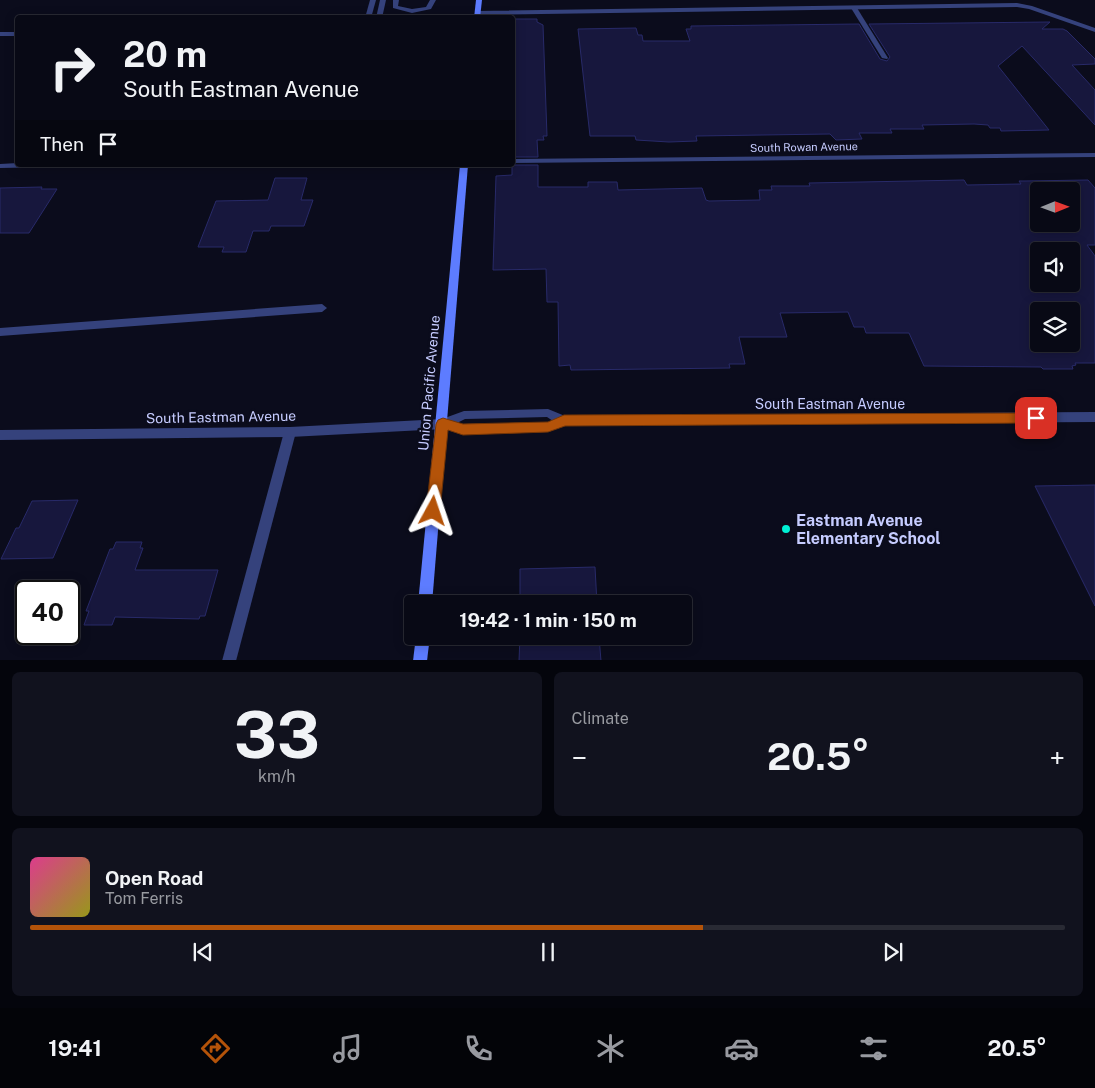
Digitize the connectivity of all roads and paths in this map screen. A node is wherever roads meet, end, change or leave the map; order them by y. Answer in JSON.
{"nodes":[{"id":1,"x":373,"y":0,"type":"edge"},
{"id":2,"x":383,"y":0,"type":"edge"},
{"id":3,"x":396,"y":0,"type":"edge"},
{"id":4,"x":433,"y":0,"type":"edge"},
{"id":5,"x":479,"y":0,"type":"edge"},
{"id":6,"x":854,"y":8,"type":"junction"},
{"id":7,"x":369,"y":15,"type":"edge"},
{"id":8,"x":380,"y":15,"type":"edge"},
{"id":9,"x":478,"y":15,"type":"edge"},
{"id":10,"x":1095,"y":30,"type":"edge"},
{"id":11,"x":0,"y":34,"type":"edge"},
{"id":12,"x":15,"y":34,"type":"edge"},
{"id":13,"x":885,"y":58,"type":"dead end"},
{"id":14,"x":1095,"y":156,"type":"edge"},
{"id":15,"x":515,"y":161,"type":"edge"},
{"id":16,"x":0,"y":166,"type":"edge"},
{"id":17,"x":15,"y":166,"type":"edge"},
{"id":18,"x":464,"y":167,"type":"edge"},
{"id":19,"x":322,"y":308,"type":"dead end"},
{"id":20,"x":0,"y":332,"type":"edge"},
{"id":21,"x":1095,"y":417,"type":"edge"},
{"id":22,"x":443,"y":424,"type":"junction"},
{"id":23,"x":290,"y":432,"type":"junction"},
{"id":24,"x":0,"y":436,"type":"edge"},
{"id":25,"x":426,"y":595,"type":"edge"},
{"id":26,"x":421,"y":645,"type":"edge"},
{"id":27,"x":229,"y":660,"type":"edge"},
{"id":28,"x":420,"y":660,"type":"edge"}],
"edges":[{"from":1,"to":7,"type":"street"},
{"from":2,"to":8,"type":"street"},
{"from":3,"to":4,"type":"street"},
{"from":5,"to":9,"type":"street"},
{"from":6,"to":9,"type":"street"},
{"from":6,"to":10,"type":"street"},
{"from":6,"to":13,"type":"street"},
{"from":11,"to":12,"type":"street"},
{"from":14,"to":15,"type":"street","name":"South Rowan Avenue"},
{"from":16,"to":17,"type":"street"},
{"from":18,"to":22,"type":"street","name":"Union Pacific Avenue"},
{"from":19,"to":20,"type":"street"},
{"from":21,"to":22,"type":"street","name":"South Eastman Avenue"},
{"from":22,"to":23,"type":"street","name":"South Eastman Avenue"},
{"from":22,"to":25,"type":"street","name":"Union Pacific Avenue"},
{"from":23,"to":24,"type":"street","name":"South Eastman Avenue"},
{"from":23,"to":27,"type":"street"},
{"from":26,"to":28,"type":"street"}]}
